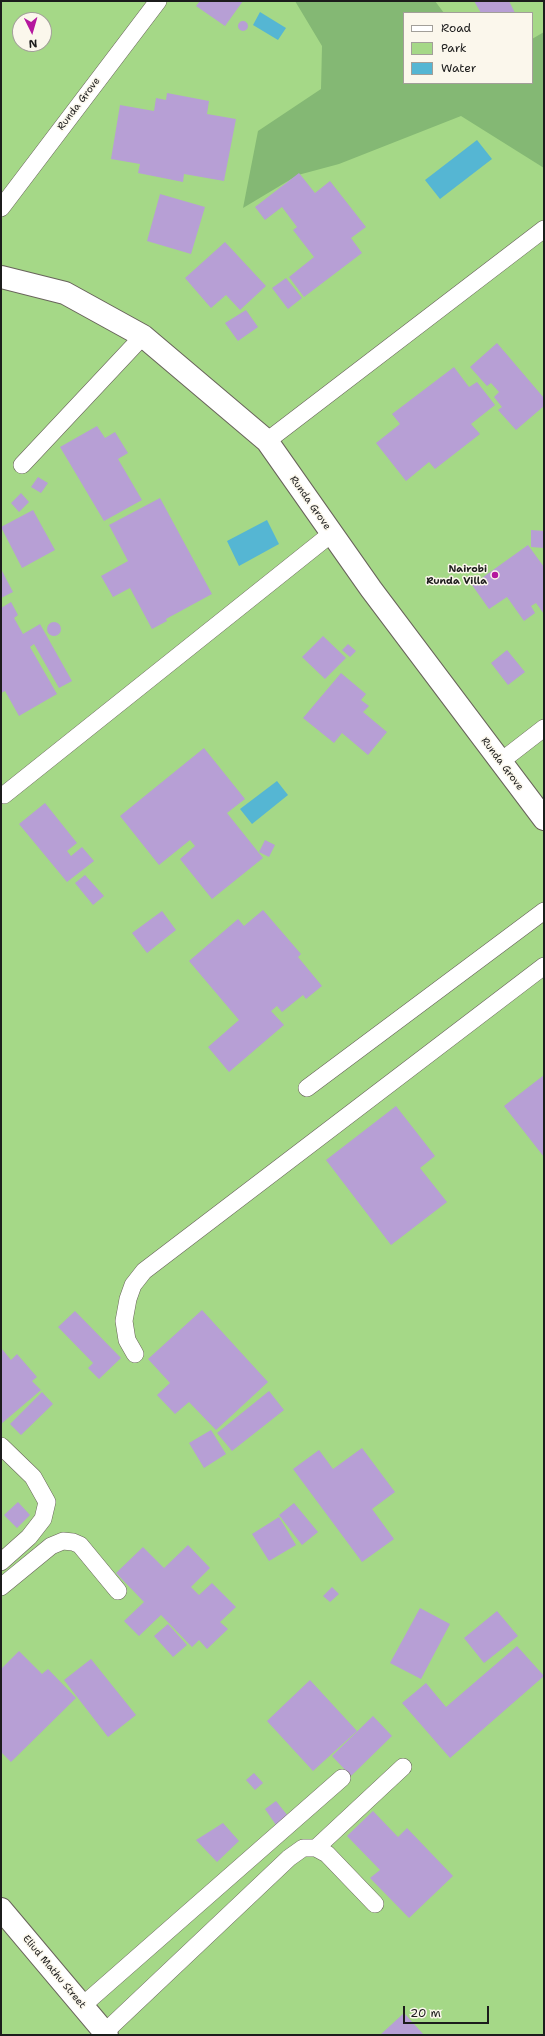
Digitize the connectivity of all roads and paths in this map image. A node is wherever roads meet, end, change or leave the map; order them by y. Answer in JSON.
{"nodes":[{"id":1,"x":158,"y":1,"type":"edge"},
{"id":2,"x":1,"y":208,"type":"edge"},
{"id":3,"x":544,"y":229,"type":"edge"},
{"id":4,"x":1,"y":277,"type":"edge"},
{"id":5,"x":143,"y":336,"type":"junction"},
{"id":6,"x":267,"y":441,"type":"junction"},
{"id":7,"x":22,"y":465,"type":"dead end"},
{"id":8,"x":331,"y":534,"type":"junction"},
{"id":9,"x":544,"y":728,"type":"edge"},
{"id":10,"x":500,"y":762,"type":"junction"},
{"id":11,"x":4,"y":795,"type":"dead end"},
{"id":12,"x":544,"y":819,"type":"edge"},
{"id":13,"x":544,"y":911,"type":"edge"},
{"id":14,"x":544,"y":966,"type":"edge"},
{"id":15,"x":307,"y":1088,"type":"dead end"},
{"id":16,"x":134,"y":1354,"type":"dead end"},
{"id":17,"x":1,"y":1446,"type":"edge"},
{"id":18,"x":1,"y":1562,"type":"edge"},
{"id":19,"x":1,"y":1587,"type":"edge"},
{"id":20,"x":118,"y":1591,"type":"dead end"},
{"id":21,"x":403,"y":1767,"type":"dead end"},
{"id":22,"x":342,"y":1778,"type":"dead end"},
{"id":23,"x":316,"y":1848,"type":"junction"},
{"id":24,"x":375,"y":1904,"type":"dead end"},
{"id":25,"x":1,"y":1909,"type":"edge"},
{"id":26,"x":82,"y":2006,"type":"junction"},
{"id":27,"x":106,"y":2034,"type":"edge"}],
"edges":[{"from":1,"to":2,"type":"lane","name":"Runda Grove"},
{"from":3,"to":6,"type":"lane"},
{"from":4,"to":5,"type":"street","name":"Runda Grove"},
{"from":5,"to":6,"type":"street","name":"Runda Grove"},
{"from":5,"to":7,"type":"lane"},
{"from":6,"to":8,"type":"street","name":"Runda Grove"},
{"from":8,"to":10,"type":"street","name":"Runda Grove"},
{"from":8,"to":11,"type":"lane"},
{"from":9,"to":10,"type":"lane"},
{"from":10,"to":12,"type":"street","name":"Runda Grove"},
{"from":13,"to":15,"type":"lane"},
{"from":14,"to":16,"type":"lane"},
{"from":17,"to":18,"type":"lane"},
{"from":19,"to":20,"type":"lane"},
{"from":21,"to":23,"type":"lane"},
{"from":22,"to":26,"type":"lane"},
{"from":23,"to":24,"type":"lane"},
{"from":23,"to":27,"type":"lane"},
{"from":25,"to":26,"type":"street","name":"Eliud Mathu Street"},
{"from":26,"to":27,"type":"street","name":"Eliud Mathu Street"}]}
